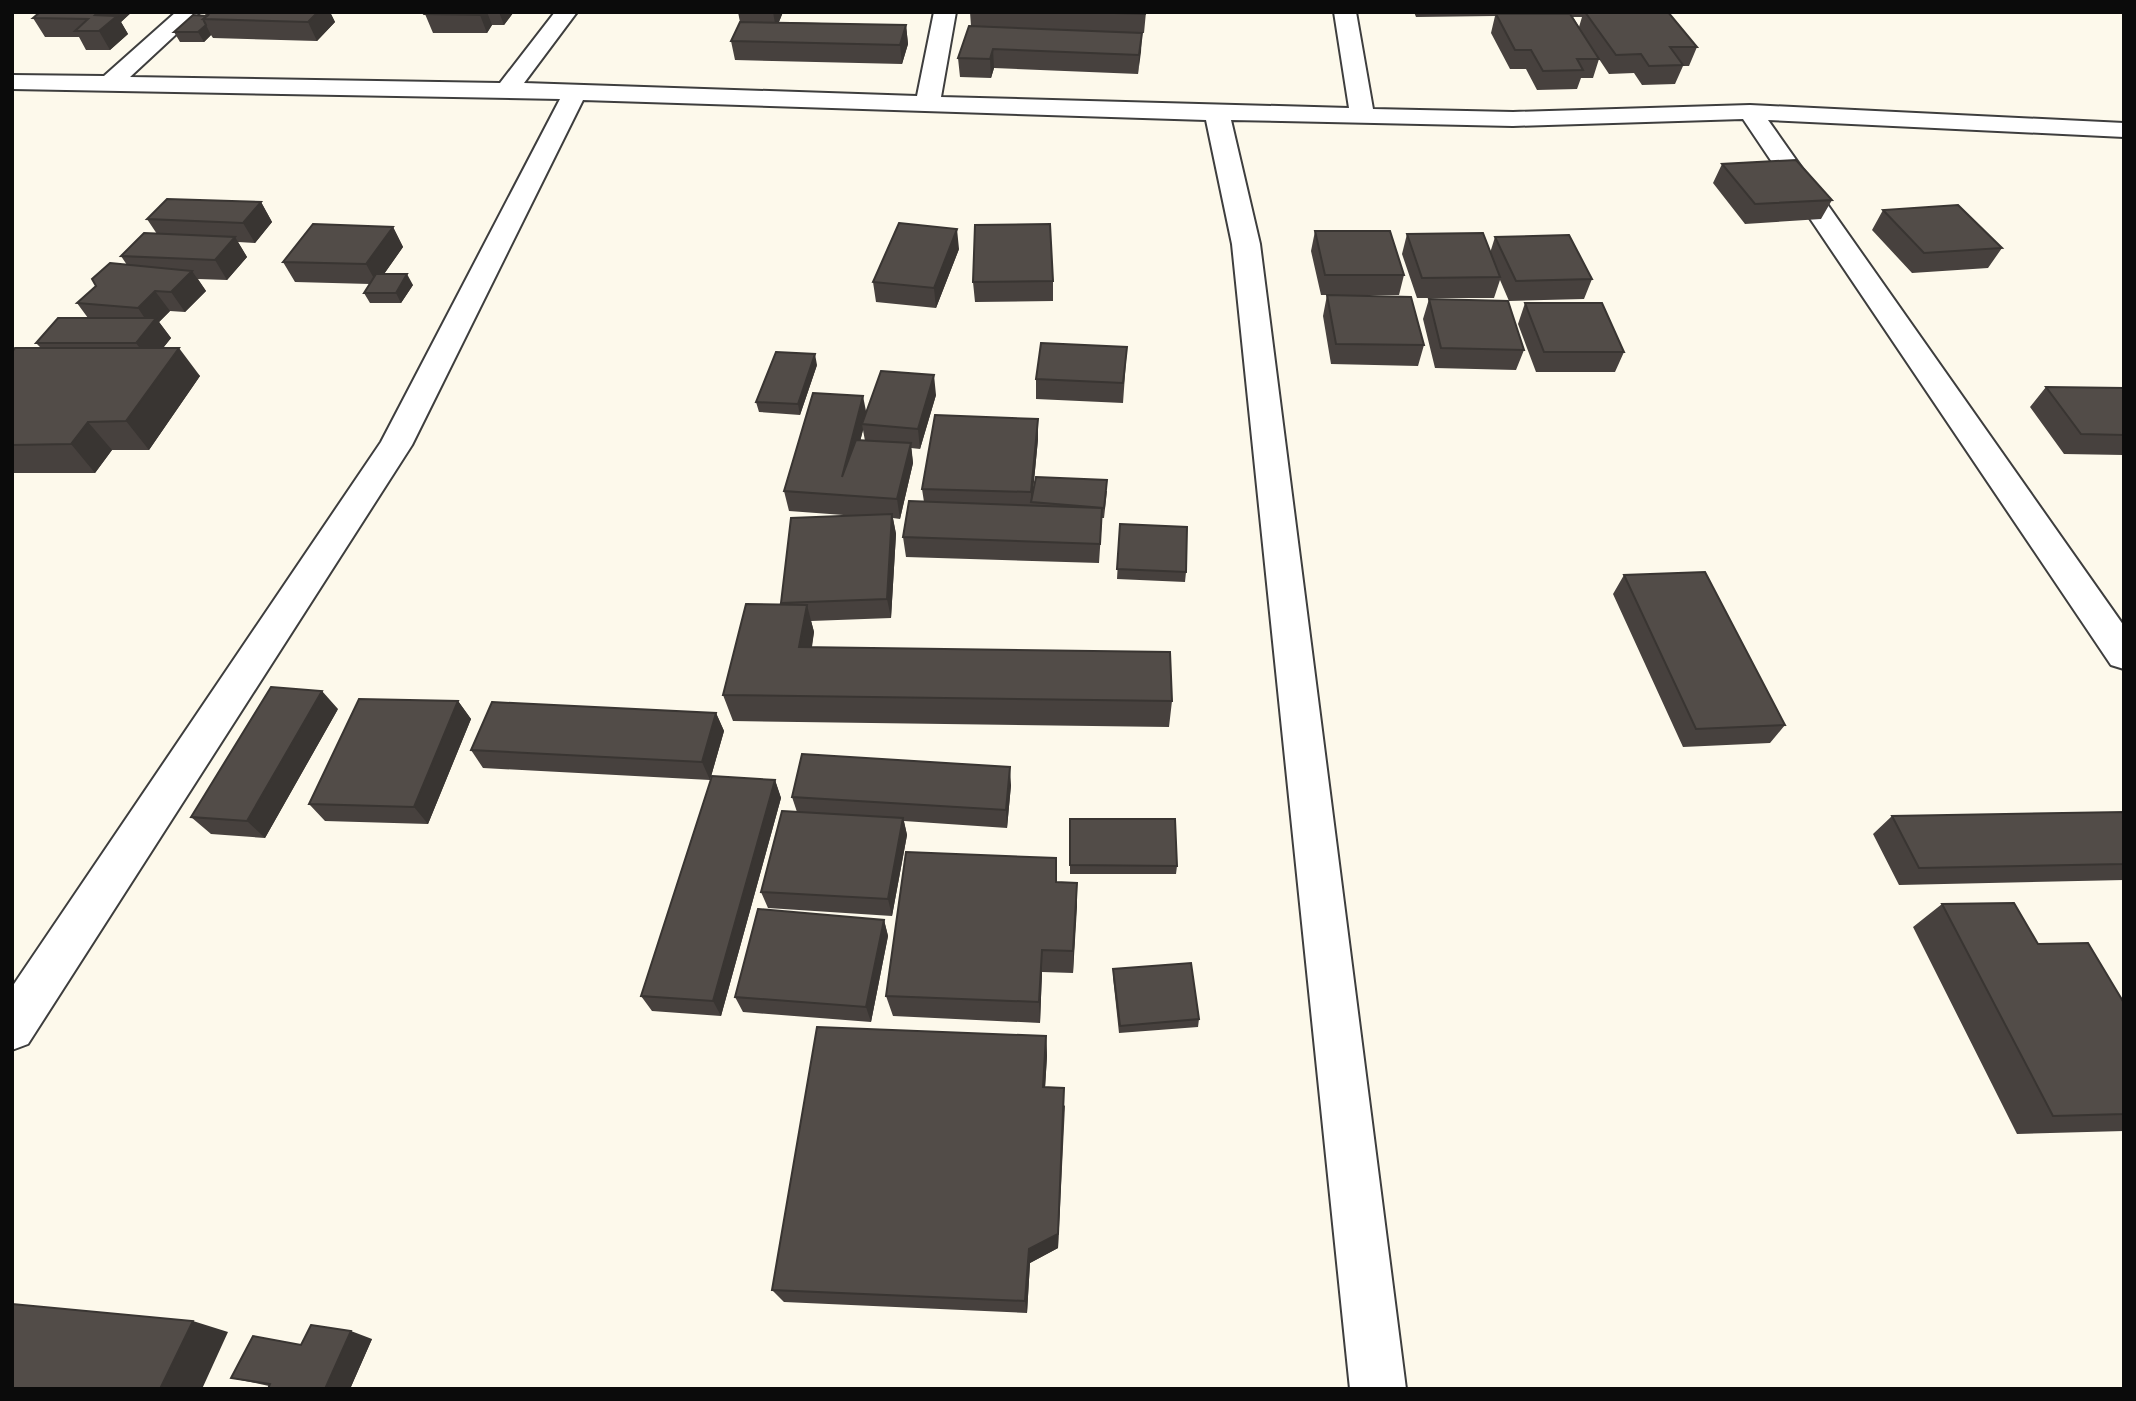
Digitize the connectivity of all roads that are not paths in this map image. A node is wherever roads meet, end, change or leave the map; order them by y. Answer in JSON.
{"nodes":[{"id":1,"x":189,"y":12,"type":"edge"},
{"id":2,"x":566,"y":12,"type":"edge"},
{"id":3,"x":945,"y":12,"type":"edge"},
{"id":4,"x":1345,"y":12,"type":"edge"},
{"id":5,"x":12,"y":82,"type":"edge"},
{"id":6,"x":109,"y":83,"type":"junction"},
{"id":7,"x":507,"y":90,"type":"junction"},
{"id":8,"x":574,"y":94,"type":"junction"},
{"id":9,"x":928,"y":103,"type":"junction"},
{"id":10,"x":1750,"y":112,"type":"junction"},
{"id":11,"x":1217,"y":113,"type":"junction"},
{"id":12,"x":1362,"y":116,"type":"junction"},
{"id":13,"x":2124,"y":130,"type":"edge"},
{"id":14,"x":2124,"y":655,"type":"edge"},
{"id":15,"x":12,"y":1028,"type":"edge"},
{"id":16,"x":1378,"y":1389,"type":"edge"}],
"edges":[{"from":1,"to":6,"type":"street"},
{"from":2,"to":7,"type":"street"},
{"from":3,"to":9,"type":"street"},
{"from":4,"to":12,"type":"street"},
{"from":5,"to":6,"type":"street"},
{"from":6,"to":7,"type":"street"},
{"from":7,"to":8,"type":"street"},
{"from":8,"to":9,"type":"street"},
{"from":8,"to":15,"type":"street"},
{"from":9,"to":11,"type":"street"},
{"from":10,"to":12,"type":"street"},
{"from":10,"to":13,"type":"street"},
{"from":10,"to":14,"type":"street"},
{"from":11,"to":12,"type":"street"},
{"from":11,"to":16,"type":"street"}]}
